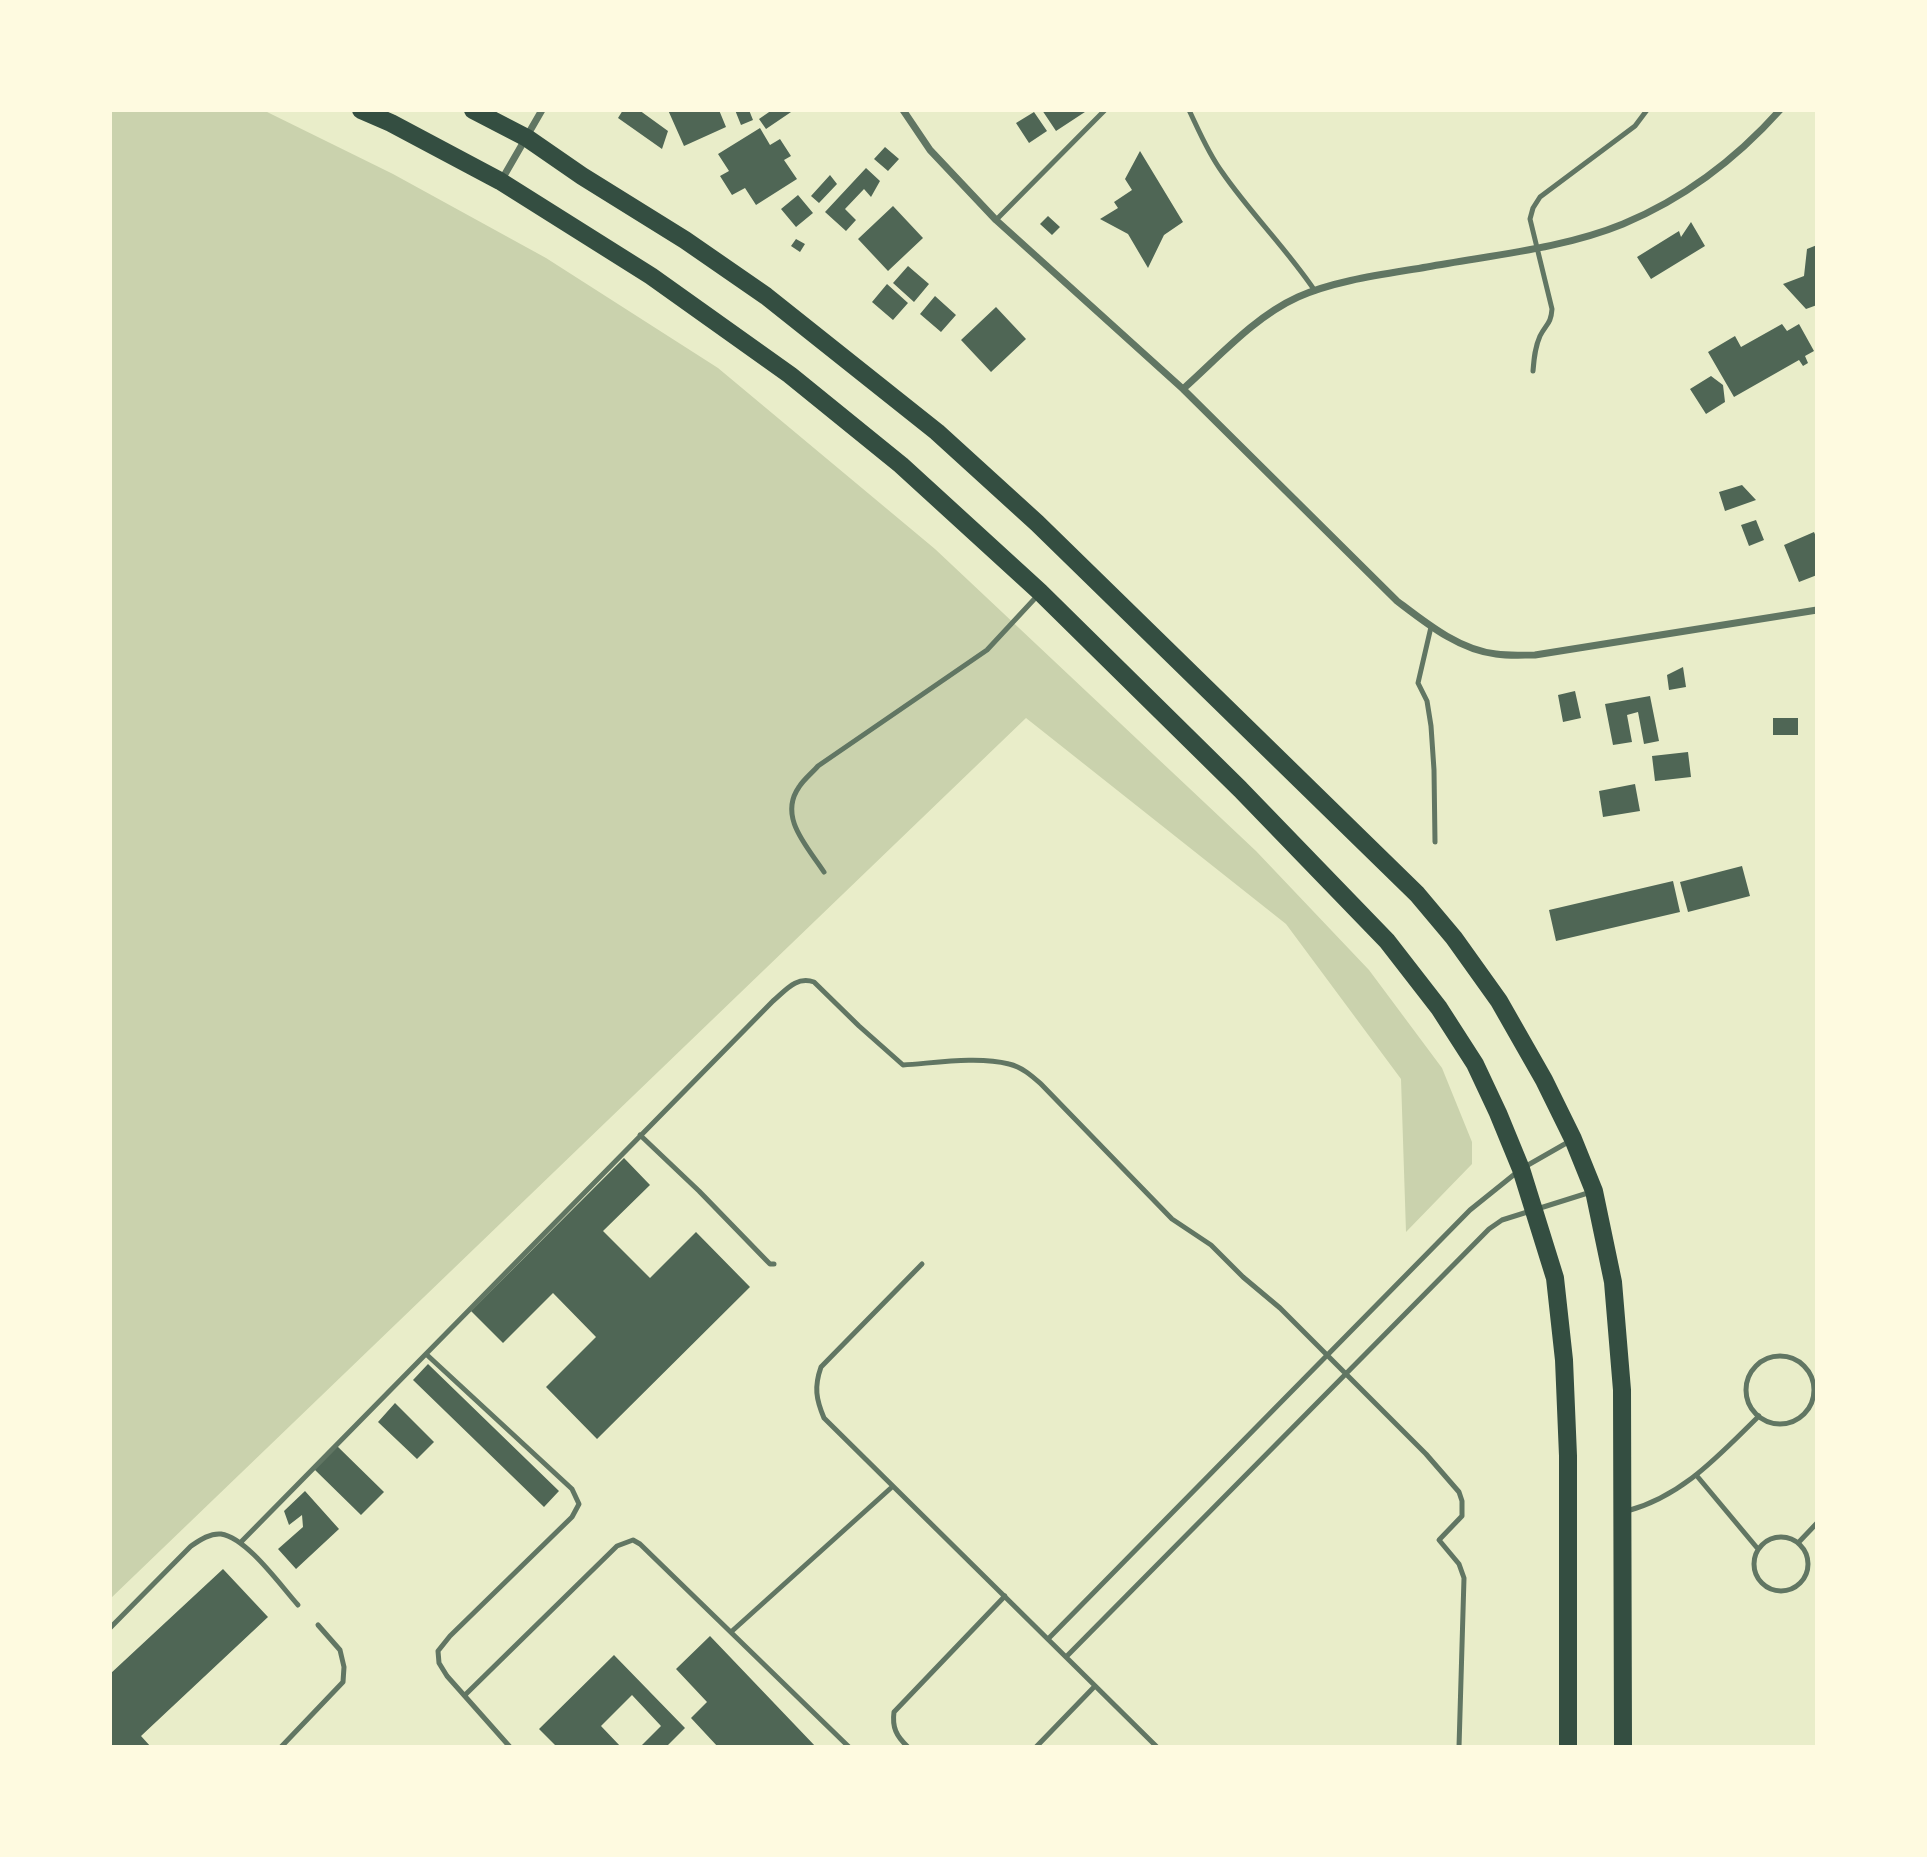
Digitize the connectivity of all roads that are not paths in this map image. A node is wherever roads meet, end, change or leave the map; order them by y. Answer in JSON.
{"nodes":[{"id":1,"x":361,"y":110,"type":"edge"},
{"id":2,"x":473,"y":110,"type":"edge"},
{"id":3,"x":542,"y":110,"type":"edge"},
{"id":4,"x":903,"y":110,"type":"edge"},
{"id":5,"x":1105,"y":110,"type":"edge"},
{"id":6,"x":1189,"y":110,"type":"edge"},
{"id":7,"x":1647,"y":110,"type":"edge"},
{"id":8,"x":1780,"y":110,"type":"edge"},
{"id":9,"x":527,"y":138,"type":"junction"},
{"id":10,"x":500,"y":181,"type":"junction"},
{"id":11,"x":996,"y":220,"type":"junction"},
{"id":12,"x":1539,"y":247,"type":"junction"},
{"id":13,"x":1315,"y":291,"type":"junction"},
{"id":14,"x":1533,"y":370,"type":"dead end"},
{"id":15,"x":1183,"y":389,"type":"junction"},
{"id":16,"x":1040,"y":592,"type":"junction"},
{"id":17,"x":1817,"y":610,"type":"edge"},
{"id":18,"x":1431,"y":627,"type":"junction"},
{"id":19,"x":1435,"y":842,"type":"dead end"},
{"id":20,"x":824,"y":872,"type":"dead end"},
{"id":21,"x":640,"y":1135,"type":"junction"},
{"id":22,"x":1573,"y":1139,"type":"junction"},
{"id":23,"x":1521,"y":1168,"type":"junction"},
{"id":24,"x":1594,"y":1192,"type":"junction"},
{"id":25,"x":1533,"y":1210,"type":"junction"},
{"id":26,"x":774,"y":1264,"type":"dead end"},
{"id":27,"x":922,"y":1264,"type":"dead end"},
{"id":28,"x":426,"y":1354,"type":"junction"},
{"id":29,"x":1326,"y":1355,"type":"junction"},
{"id":30,"x":1346,"y":1373,"type":"junction"},
{"id":31,"x":1759,"y":1416,"type":"junction"},
{"id":32,"x":1697,"y":1476,"type":"junction"},
{"id":33,"x":892,"y":1487,"type":"junction"},
{"id":34,"x":1622,"y":1513,"type":"junction"},
{"id":35,"x":1817,"y":1523,"type":"edge"},
{"id":36,"x":241,"y":1542,"type":"junction"},
{"id":37,"x":1798,"y":1542,"type":"junction"},
{"id":38,"x":1758,"y":1549,"type":"junction"},
{"id":39,"x":1005,"y":1596,"type":"junction"},
{"id":40,"x":298,"y":1605,"type":"dead end"},
{"id":41,"x":318,"y":1625,"type":"dead end"},
{"id":42,"x":110,"y":1628,"type":"edge"},
{"id":43,"x":731,"y":1632,"type":"junction"},
{"id":44,"x":1048,"y":1639,"type":"junction"},
{"id":45,"x":1066,"y":1657,"type":"junction"},
{"id":46,"x":1095,"y":1686,"type":"junction"},
{"id":47,"x":464,"y":1696,"type":"junction"},
{"id":48,"x":281,"y":1747,"type":"edge"},
{"id":49,"x":510,"y":1747,"type":"edge"},
{"id":50,"x":849,"y":1747,"type":"edge"},
{"id":51,"x":908,"y":1747,"type":"edge"},
{"id":52,"x":1037,"y":1747,"type":"edge"},
{"id":53,"x":1157,"y":1747,"type":"edge"},
{"id":54,"x":1459,"y":1747,"type":"edge"},
{"id":55,"x":1568,"y":1747,"type":"edge"},
{"id":56,"x":1623,"y":1747,"type":"edge"}],
"edges":[{"from":1,"to":10,"type":"main road"},
{"from":2,"to":9,"type":"main road"},
{"from":3,"to":9,"type":"street"},
{"from":4,"to":11,"type":"street"},
{"from":5,"to":11,"type":"lane"},
{"from":6,"to":13,"type":"lane"},
{"from":7,"to":12,"type":"lane"},
{"from":8,"to":12,"type":"street"},
{"from":9,"to":10,"type":"street"},
{"from":9,"to":22,"type":"main road"},
{"from":10,"to":16,"type":"main road"},
{"from":11,"to":15,"type":"street"},
{"from":12,"to":13,"type":"street"},
{"from":12,"to":14,"type":"lane"},
{"from":13,"to":15,"type":"street"},
{"from":15,"to":18,"type":"street"},
{"from":16,"to":20,"type":"lane"},
{"from":16,"to":23,"type":"main road"},
{"from":17,"to":18,"type":"street"},
{"from":18,"to":19,"type":"lane"},
{"from":21,"to":26,"type":"lane"},
{"from":21,"to":28,"type":"lane"},
{"from":21,"to":29,"type":"lane"},
{"from":22,"to":23,"type":"lane"},
{"from":22,"to":24,"type":"main road"},
{"from":23,"to":25,"type":"main road"},
{"from":23,"to":29,"type":"lane"},
{"from":24,"to":25,"type":"lane"},
{"from":24,"to":34,"type":"main road"},
{"from":25,"to":30,"type":"lane"},
{"from":25,"to":55,"type":"main road"},
{"from":27,"to":33,"type":"lane"},
{"from":28,"to":36,"type":"lane"},
{"from":28,"to":47,"type":"lane"},
{"from":29,"to":30,"type":"lane"},
{"from":29,"to":44,"type":"lane"},
{"from":30,"to":45,"type":"lane"},
{"from":30,"to":54,"type":"lane"},
{"from":31,"to":31,"type":"lane"},
{"from":31,"to":32,"type":"lane"},
{"from":32,"to":34,"type":"lane"},
{"from":32,"to":38,"type":"lane"},
{"from":33,"to":39,"type":"lane"},
{"from":33,"to":43,"type":"lane"},
{"from":34,"to":56,"type":"main road"},
{"from":35,"to":37,"type":"lane"},
{"from":36,"to":40,"type":"lane"},
{"from":36,"to":42,"type":"lane"},
{"from":37,"to":38,"type":"lane"},
{"from":37,"to":38,"type":"lane"},
{"from":39,"to":44,"type":"lane"},
{"from":39,"to":51,"type":"lane"},
{"from":41,"to":48,"type":"lane"},
{"from":43,"to":47,"type":"lane"},
{"from":43,"to":50,"type":"lane"},
{"from":44,"to":45,"type":"lane"},
{"from":45,"to":46,"type":"lane"},
{"from":46,"to":52,"type":"lane"},
{"from":46,"to":53,"type":"lane"},
{"from":47,"to":49,"type":"lane"}]}
